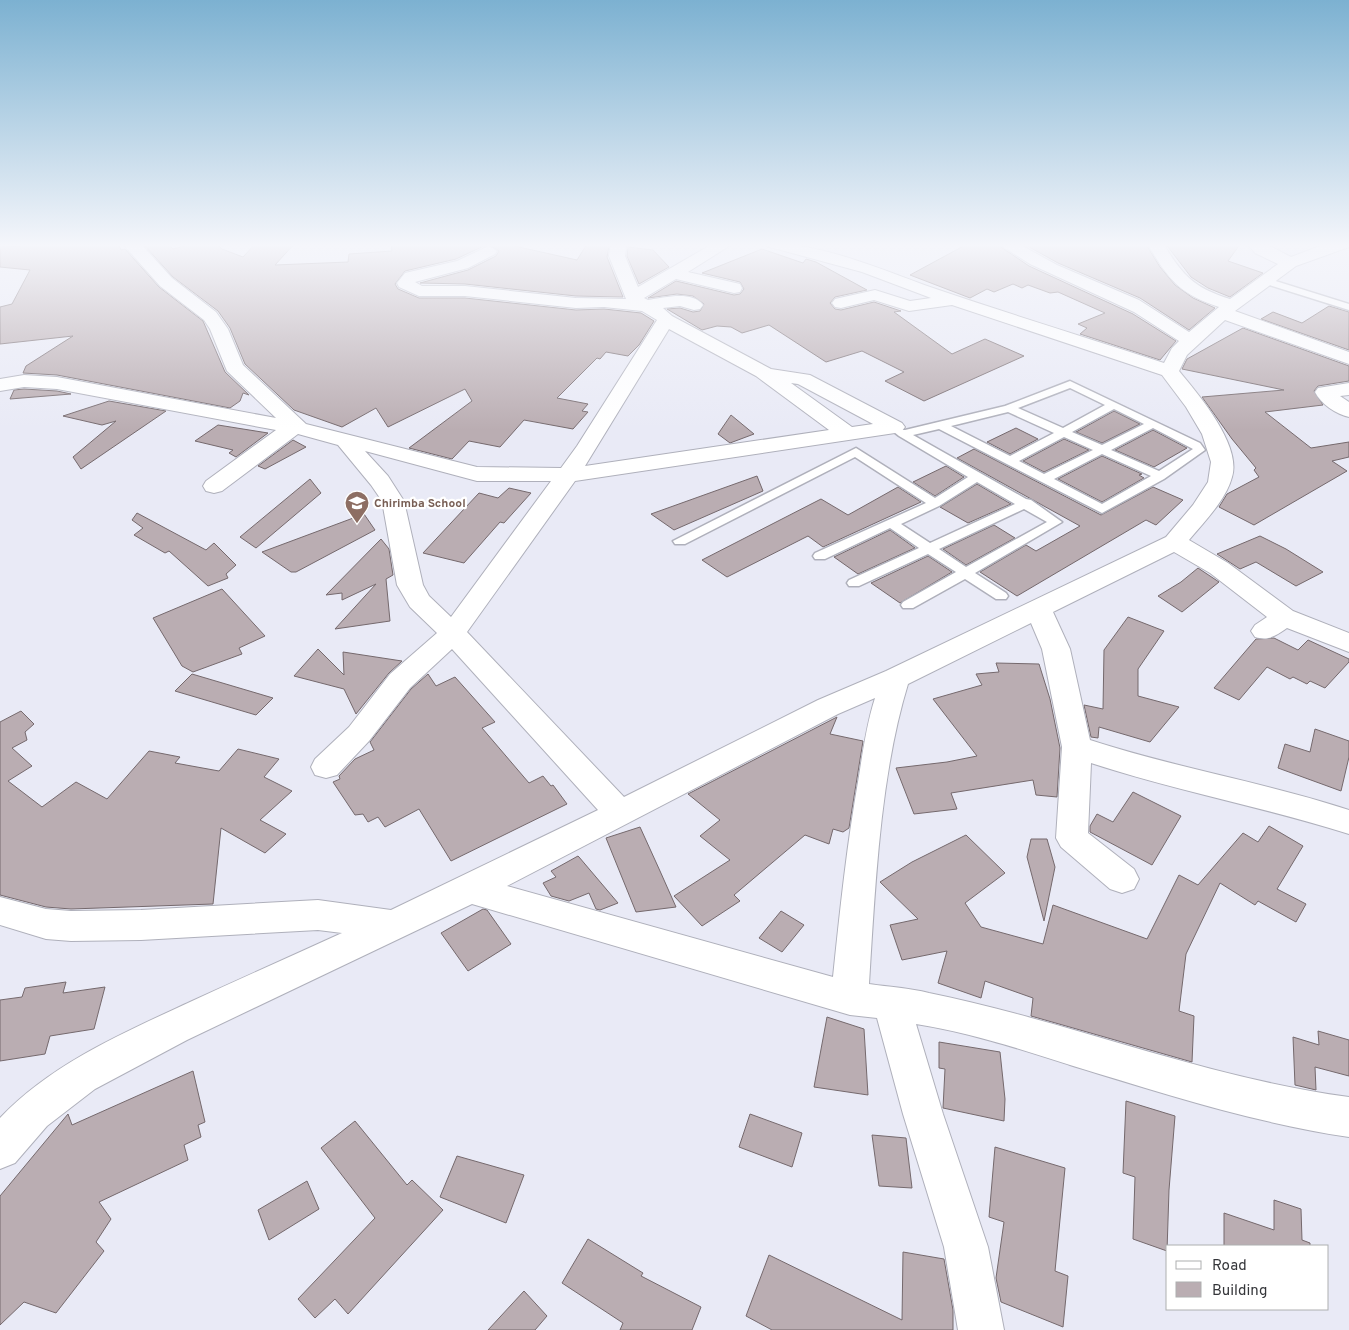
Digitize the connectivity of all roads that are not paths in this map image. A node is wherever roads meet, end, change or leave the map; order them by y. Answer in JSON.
{"nodes":[{"id":1,"x":196,"y":305,"type":"edge"},
{"id":2,"x":644,"y":305,"type":"edge"},
{"id":3,"x":966,"y":305,"type":"edge"},
{"id":4,"x":1134,"y":305,"type":"edge"},
{"id":5,"x":1220,"y":305,"type":"edge"},
{"id":6,"x":1233,"y":305,"type":"edge"},
{"id":7,"x":1228,"y":309,"type":"junction"},
{"id":8,"x":666,"y":320,"type":"junction"},
{"id":9,"x":1191,"y":340,"type":"junction"},
{"id":10,"x":1349,"y":358,"type":"edge"},
{"id":11,"x":1169,"y":371,"type":"junction"},
{"id":12,"x":766,"y":374,"type":"junction"},
{"id":13,"x":0,"y":385,"type":"edge"},
{"id":14,"x":1349,"y":389,"type":"edge"},
{"id":15,"x":1114,"y":405,"type":"junction"},
{"id":16,"x":1009,"y":408,"type":"junction"},
{"id":17,"x":1349,"y":411,"type":"edge"},
{"id":18,"x":1153,"y":424,"type":"junction"},
{"id":19,"x":941,"y":425,"type":"junction"},
{"id":20,"x":297,"y":428,"type":"junction"},
{"id":21,"x":897,"y":431,"type":"junction"},
{"id":22,"x":1063,"y":433,"type":"junction"},
{"id":23,"x":347,"y":442,"type":"junction"},
{"id":24,"x":852,"y":444,"type":"junction"},
{"id":25,"x":1103,"y":450,"type":"junction"},
{"id":26,"x":1010,"y":461,"type":"junction"},
{"id":27,"x":568,"y":475,"type":"junction"},
{"id":28,"x":1160,"y":476,"type":"junction"},
{"id":29,"x":976,"y":477,"type":"junction"},
{"id":30,"x":1044,"y":479,"type":"junction"},
{"id":31,"x":214,"y":486,"type":"dead end"},
{"id":32,"x":935,"y":503,"type":"junction"},
{"id":33,"x":1027,"y":503,"type":"junction"},
{"id":34,"x":891,"y":523,"type":"junction"},
{"id":35,"x":680,"y":541,"type":"dead end"},
{"id":36,"x":1176,"y":542,"type":"junction"},
{"id":37,"x":931,"y":548,"type":"junction"},
{"id":38,"x":820,"y":556,"type":"dead end"},
{"id":39,"x":966,"y":573,"type":"junction"},
{"id":40,"x":854,"y":583,"type":"dead end"},
{"id":41,"x":1001,"y":596,"type":"dead end"},
{"id":42,"x":908,"y":606,"type":"dead end"},
{"id":43,"x":1039,"y":610,"type":"junction"},
{"id":44,"x":453,"y":633,"type":"junction"},
{"id":45,"x":1349,"y":643,"type":"edge"},
{"id":46,"x":896,"y":678,"type":"junction"},
{"id":47,"x":884,"y":716,"type":"junction"},
{"id":48,"x":1077,"y":747,"type":"junction"},
{"id":49,"x":895,"y":760,"type":"dead end"},
{"id":50,"x":326,"y":767,"type":"dead end"},
{"id":51,"x":619,"y":812,"type":"junction"},
{"id":52,"x":1349,"y":822,"type":"edge"},
{"id":53,"x":1122,"y":879,"type":"dead end"},
{"id":54,"x":470,"y":889,"type":"junction"},
{"id":55,"x":0,"y":911,"type":"edge"},
{"id":56,"x":394,"y":925,"type":"junction"},
{"id":57,"x":850,"y":998,"type":"junction"},
{"id":58,"x":892,"y":1005,"type":"junction"},
{"id":59,"x":1349,"y":1117,"type":"edge"},
{"id":60,"x":0,"y":1148,"type":"edge"},
{"id":61,"x":981,"y":1330,"type":"edge"}],
"edges":[{"from":1,"to":20,"type":"street"},
{"from":2,"to":8,"type":"street"},
{"from":3,"to":11,"type":"street"},
{"from":4,"to":9,"type":"street"},
{"from":5,"to":7,"type":"street"},
{"from":6,"to":7,"type":"street"},
{"from":7,"to":9,"type":"street"},
{"from":7,"to":10,"type":"street"},
{"from":8,"to":12,"type":"street"},
{"from":8,"to":27,"type":"street"},
{"from":9,"to":11,"type":"street"},
{"from":11,"to":36,"type":"street"},
{"from":12,"to":21,"type":"street"},
{"from":12,"to":24,"type":"street"},
{"from":13,"to":20,"type":"street"},
{"from":14,"to":17,"type":"street"},
{"from":15,"to":16,"type":"lane"},
{"from":15,"to":18,"type":"lane"},
{"from":15,"to":22,"type":"lane"},
{"from":16,"to":19,"type":"lane"},
{"from":16,"to":22,"type":"lane"},
{"from":18,"to":25,"type":"lane"},
{"from":18,"to":28,"type":"lane"},
{"from":19,"to":21,"type":"lane"},
{"from":19,"to":26,"type":"lane"},
{"from":20,"to":23,"type":"street"},
{"from":20,"to":31,"type":"street"},
{"from":21,"to":24,"type":"street"},
{"from":21,"to":29,"type":"lane"},
{"from":22,"to":25,"type":"lane"},
{"from":22,"to":26,"type":"lane"},
{"from":23,"to":27,"type":"street"},
{"from":23,"to":44,"type":"street"},
{"from":24,"to":27,"type":"street"},
{"from":24,"to":32,"type":"lane"},
{"from":24,"to":35,"type":"lane"},
{"from":25,"to":28,"type":"lane"},
{"from":25,"to":30,"type":"lane"},
{"from":26,"to":30,"type":"lane"},
{"from":27,"to":44,"type":"street"},
{"from":28,"to":30,"type":"lane"},
{"from":29,"to":32,"type":"lane"},
{"from":29,"to":33,"type":"lane"},
{"from":32,"to":34,"type":"lane"},
{"from":33,"to":37,"type":"lane"},
{"from":33,"to":39,"type":"lane"},
{"from":34,"to":37,"type":"lane"},
{"from":34,"to":38,"type":"lane"},
{"from":36,"to":43,"type":"street"},
{"from":36,"to":45,"type":"street"},
{"from":37,"to":39,"type":"lane"},
{"from":37,"to":40,"type":"lane"},
{"from":39,"to":41,"type":"lane"},
{"from":39,"to":42,"type":"lane"},
{"from":43,"to":46,"type":"street"},
{"from":43,"to":48,"type":"street"},
{"from":44,"to":50,"type":"street"},
{"from":44,"to":51,"type":"street"},
{"from":46,"to":47,"type":"street"},
{"from":46,"to":51,"type":"street"},
{"from":47,"to":49,"type":"street"},
{"from":47,"to":57,"type":"street"},
{"from":48,"to":52,"type":"street"},
{"from":48,"to":53,"type":"street"},
{"from":51,"to":54,"type":"street"},
{"from":54,"to":56,"type":"street"},
{"from":54,"to":57,"type":"street"},
{"from":55,"to":56,"type":"street"},
{"from":56,"to":60,"type":"street"},
{"from":57,"to":58,"type":"street"},
{"from":58,"to":59,"type":"street"},
{"from":58,"to":61,"type":"street"}]}
